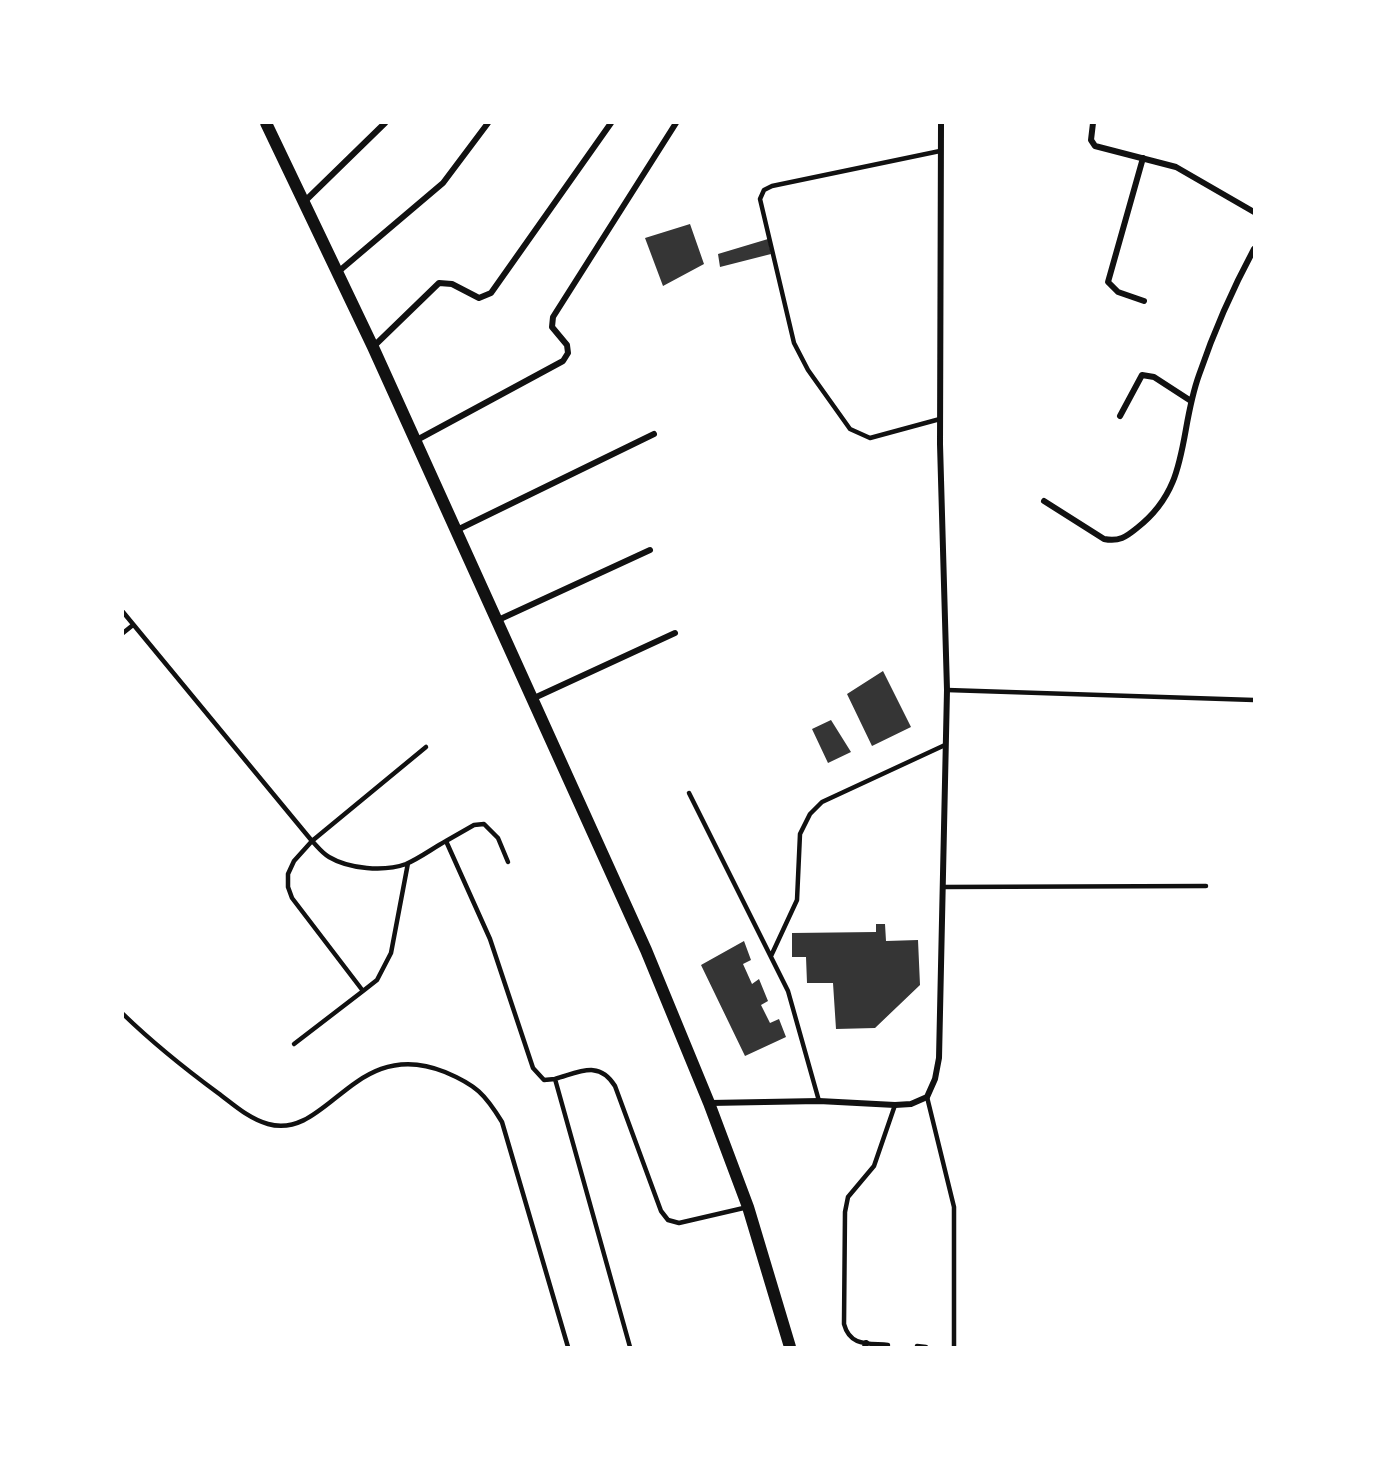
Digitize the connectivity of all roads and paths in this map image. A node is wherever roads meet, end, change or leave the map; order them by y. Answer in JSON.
{"nodes":[{"id":1,"x":385,"y":123,"type":"edge"},
{"id":2,"x":488,"y":123,"type":"edge"},
{"id":3,"x":611,"y":123,"type":"edge"},
{"id":4,"x":676,"y":123,"type":"edge"},
{"id":5,"x":941,"y":123,"type":"edge"},
{"id":6,"x":1093,"y":123,"type":"edge"},
{"id":7,"x":270,"y":125,"type":"edge"},
{"id":8,"x":940,"y":151,"type":"junction"},
{"id":9,"x":1143,"y":158,"type":"junction"},
{"id":10,"x":304,"y":203,"type":"junction"},
{"id":11,"x":1254,"y":212,"type":"edge"},
{"id":12,"x":1254,"y":249,"type":"edge"},
{"id":13,"x":338,"y":272,"type":"junction"},
{"id":14,"x":1144,"y":301,"type":"dead end"},
{"id":15,"x":373,"y":347,"type":"junction"},
{"id":16,"x":1191,"y":401,"type":"junction"},
{"id":17,"x":1120,"y":416,"type":"dead end"},
{"id":18,"x":940,"y":419,"type":"junction"},
{"id":19,"x":654,"y":434,"type":"dead end"},
{"id":20,"x":415,"y":441,"type":"junction"},
{"id":21,"x":1044,"y":501,"type":"dead end"},
{"id":22,"x":455,"y":531,"type":"junction"},
{"id":23,"x":650,"y":550,"type":"dead end"},
{"id":24,"x":123,"y":612,"type":"edge"},
{"id":25,"x":496,"y":621,"type":"junction"},
{"id":26,"x":134,"y":625,"type":"junction"},
{"id":27,"x":123,"y":633,"type":"edge"},
{"id":28,"x":675,"y":633,"type":"dead end"},
{"id":29,"x":946,"y":690,"type":"junction"},
{"id":30,"x":532,"y":699,"type":"junction"},
{"id":31,"x":1254,"y":700,"type":"edge"},
{"id":32,"x":945,"y":745,"type":"junction"},
{"id":33,"x":426,"y":747,"type":"dead end"},
{"id":34,"x":689,"y":793,"type":"dead end"},
{"id":35,"x":312,"y":841,"type":"junction"},
{"id":36,"x":446,"y":841,"type":"junction"},
{"id":37,"x":508,"y":862,"type":"dead end"},
{"id":38,"x":408,"y":863,"type":"junction"},
{"id":39,"x":1206,"y":886,"type":"dead end"},
{"id":40,"x":943,"y":887,"type":"junction"},
{"id":41,"x":771,"y":956,"type":"junction"},
{"id":42,"x":363,"y":991,"type":"junction"},
{"id":43,"x":123,"y":1014,"type":"edge"},
{"id":44,"x":294,"y":1044,"type":"dead end"},
{"id":45,"x":555,"y":1079,"type":"junction"},
{"id":46,"x":927,"y":1097,"type":"junction"},
{"id":47,"x":819,"y":1101,"type":"junction"},
{"id":48,"x":709,"y":1103,"type":"junction"},
{"id":49,"x":895,"y":1105,"type":"junction"},
{"id":50,"x":748,"y":1207,"type":"junction"},
{"id":51,"x":866,"y":1345,"type":"edge"},
{"id":52,"x":888,"y":1345,"type":"dead end"},
{"id":53,"x":917,"y":1346,"type":"edge"},
{"id":54,"x":568,"y":1347,"type":"edge"},
{"id":55,"x":630,"y":1347,"type":"edge"},
{"id":56,"x":790,"y":1347,"type":"edge"},
{"id":57,"x":926,"y":1347,"type":"edge"},
{"id":58,"x":954,"y":1347,"type":"edge"}],
"edges":[{"from":1,"to":10,"type":"street"},
{"from":2,"to":13,"type":"street"},
{"from":3,"to":15,"type":"street"},
{"from":4,"to":20,"type":"street"},
{"from":5,"to":8,"type":"street"},
{"from":6,"to":9,"type":"street"},
{"from":7,"to":10,"type":"main road"},
{"from":8,"to":18,"type":"street"},
{"from":8,"to":18,"type":"lane"},
{"from":9,"to":11,"type":"street"},
{"from":9,"to":14,"type":"street"},
{"from":10,"to":13,"type":"main road"},
{"from":12,"to":16,"type":"street"},
{"from":13,"to":15,"type":"main road"},
{"from":15,"to":20,"type":"main road"},
{"from":16,"to":17,"type":"street"},
{"from":16,"to":21,"type":"street"},
{"from":18,"to":29,"type":"street"},
{"from":19,"to":22,"type":"street"},
{"from":20,"to":22,"type":"main road"},
{"from":22,"to":25,"type":"main road"},
{"from":23,"to":25,"type":"street"},
{"from":24,"to":26,"type":"lane"},
{"from":25,"to":30,"type":"main road"},
{"from":26,"to":27,"type":"lane"},
{"from":26,"to":35,"type":"lane"},
{"from":28,"to":30,"type":"street"},
{"from":29,"to":31,"type":"lane"},
{"from":29,"to":32,"type":"street"},
{"from":30,"to":48,"type":"main road"},
{"from":32,"to":40,"type":"street"},
{"from":32,"to":41,"type":"lane"},
{"from":33,"to":35,"type":"lane"},
{"from":34,"to":41,"type":"lane"},
{"from":35,"to":38,"type":"lane"},
{"from":35,"to":42,"type":"lane"},
{"from":36,"to":37,"type":"lane"},
{"from":36,"to":38,"type":"lane"},
{"from":36,"to":45,"type":"lane"},
{"from":38,"to":42,"type":"lane"},
{"from":39,"to":40,"type":"lane"},
{"from":40,"to":46,"type":"street"},
{"from":41,"to":47,"type":"lane"},
{"from":42,"to":44,"type":"lane"},
{"from":43,"to":54,"type":"lane"},
{"from":45,"to":50,"type":"lane"},
{"from":45,"to":55,"type":"lane"},
{"from":46,"to":49,"type":"street"},
{"from":46,"to":58,"type":"lane"},
{"from":47,"to":48,"type":"street"},
{"from":47,"to":49,"type":"street"},
{"from":48,"to":50,"type":"main road"},
{"from":49,"to":51,"type":"lane"},
{"from":50,"to":56,"type":"main road"},
{"from":51,"to":52,"type":"lane"},
{"from":53,"to":57,"type":"lane"}]}
